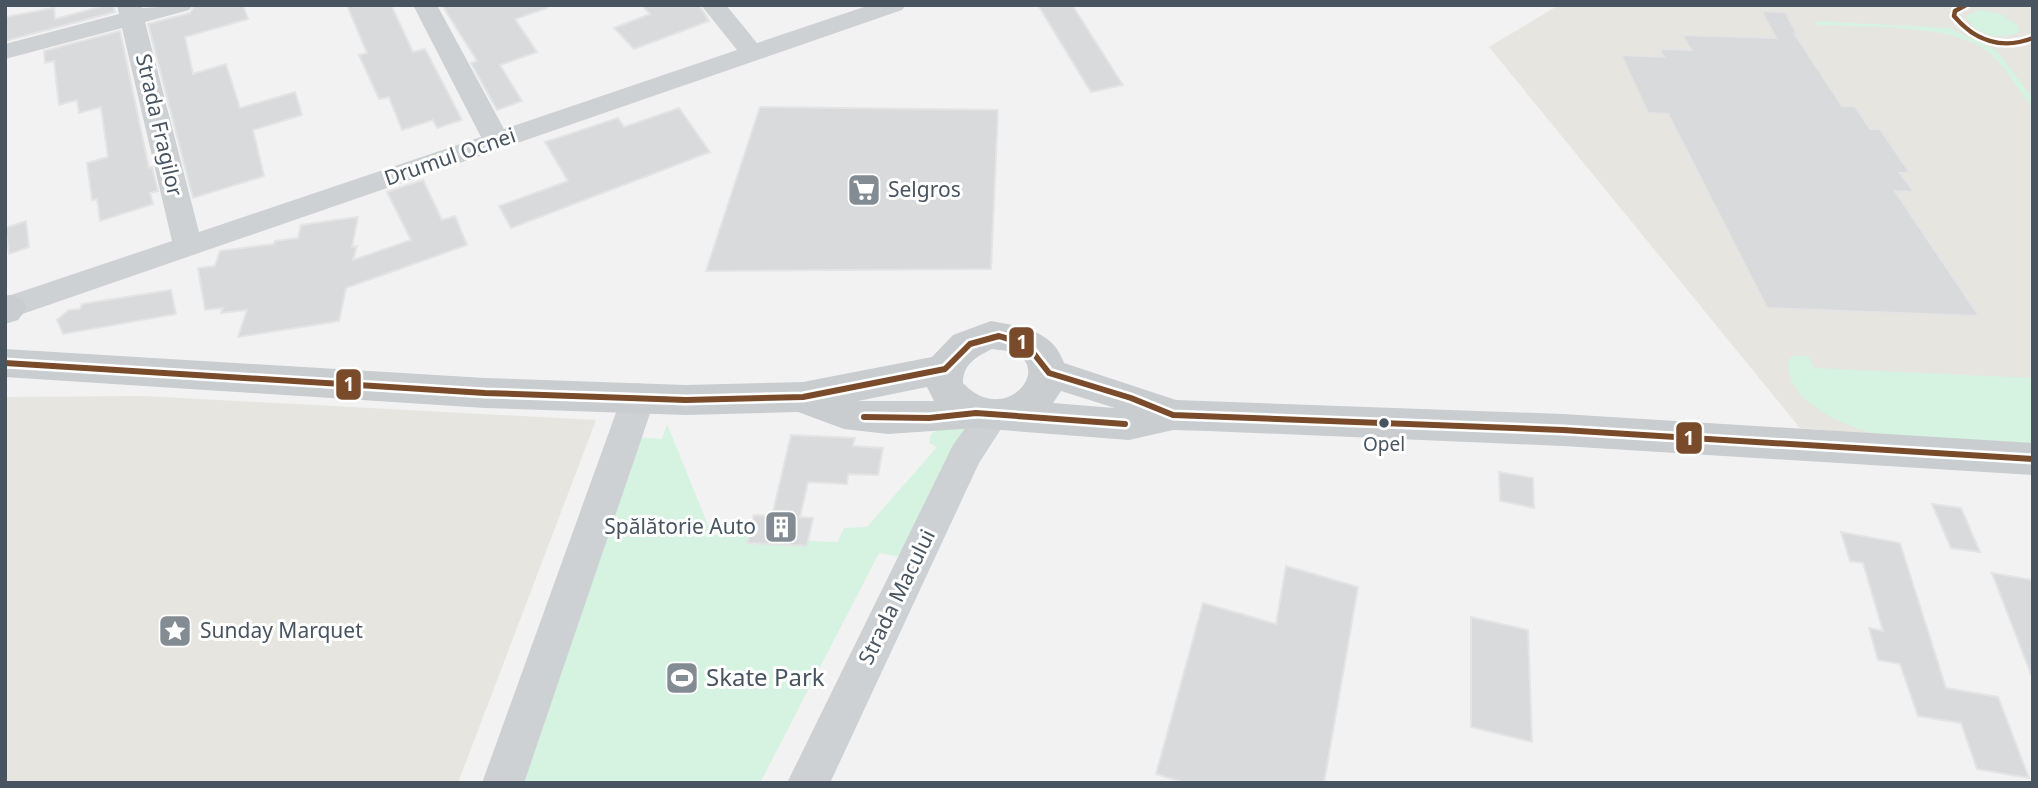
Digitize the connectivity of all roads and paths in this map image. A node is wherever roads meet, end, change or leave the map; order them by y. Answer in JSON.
{"nodes":[{"id":1,"x":181,"y":5,"type":"edge"},
{"id":2,"x":425,"y":5,"type":"edge"},
{"id":3,"x":713,"y":5,"type":"edge"},
{"id":4,"x":894,"y":5,"type":"edge"},
{"id":5,"x":131,"y":12,"type":"edge"},
{"id":6,"x":5,"y":52,"type":"edge"},
{"id":7,"x":752,"y":53,"type":"junction"},
{"id":8,"x":497,"y":141,"type":"junction"},
{"id":9,"x":188,"y":246,"type":"junction"},
{"id":10,"x":6,"y":310,"type":"edge"},
{"id":11,"x":5,"y":363,"type":"edge"},
{"id":12,"x":945,"y":369,"type":"junction"},
{"id":13,"x":1049,"y":373,"type":"junction"},
{"id":14,"x":639,"y":396,"type":"junction"},
{"id":15,"x":803,"y":397,"type":"junction"},
{"id":16,"x":994,"y":414,"type":"junction"},
{"id":17,"x":1173,"y":415,"type":"junction"},
{"id":18,"x":2033,"y":459,"type":"edge"},
{"id":19,"x":503,"y":783,"type":"edge"},
{"id":20,"x":808,"y":783,"type":"edge"}],
"edges":[{"from":1,"to":5,"type":"street"},
{"from":2,"to":8,"type":"street"},
{"from":3,"to":7,"type":"street"},
{"from":4,"to":7,"type":"street","name":"Drumul Ocnei"},
{"from":5,"to":6,"type":"street"},
{"from":5,"to":9,"type":"street","name":"Strada Fragilor"},
{"from":7,"to":8,"type":"street","name":"Drumul Ocnei"},
{"from":8,"to":9,"type":"street","name":"Drumul Ocnei"},
{"from":9,"to":10,"type":"street","name":"Drumul Ocnei"},
{"from":11,"to":14,"type":"main road"},
{"from":12,"to":13,"type":"main road"},
{"from":12,"to":15,"type":"main road"},
{"from":12,"to":16,"type":"main road"},
{"from":13,"to":16,"type":"main road"},
{"from":13,"to":17,"type":"main road"},
{"from":14,"to":15,"type":"main road"},
{"from":14,"to":19,"type":"street"},
{"from":15,"to":16,"type":"main road"},
{"from":16,"to":17,"type":"main road"},
{"from":16,"to":20,"type":"street","name":"Strada Macului"},
{"from":17,"to":18,"type":"main road"}]}
